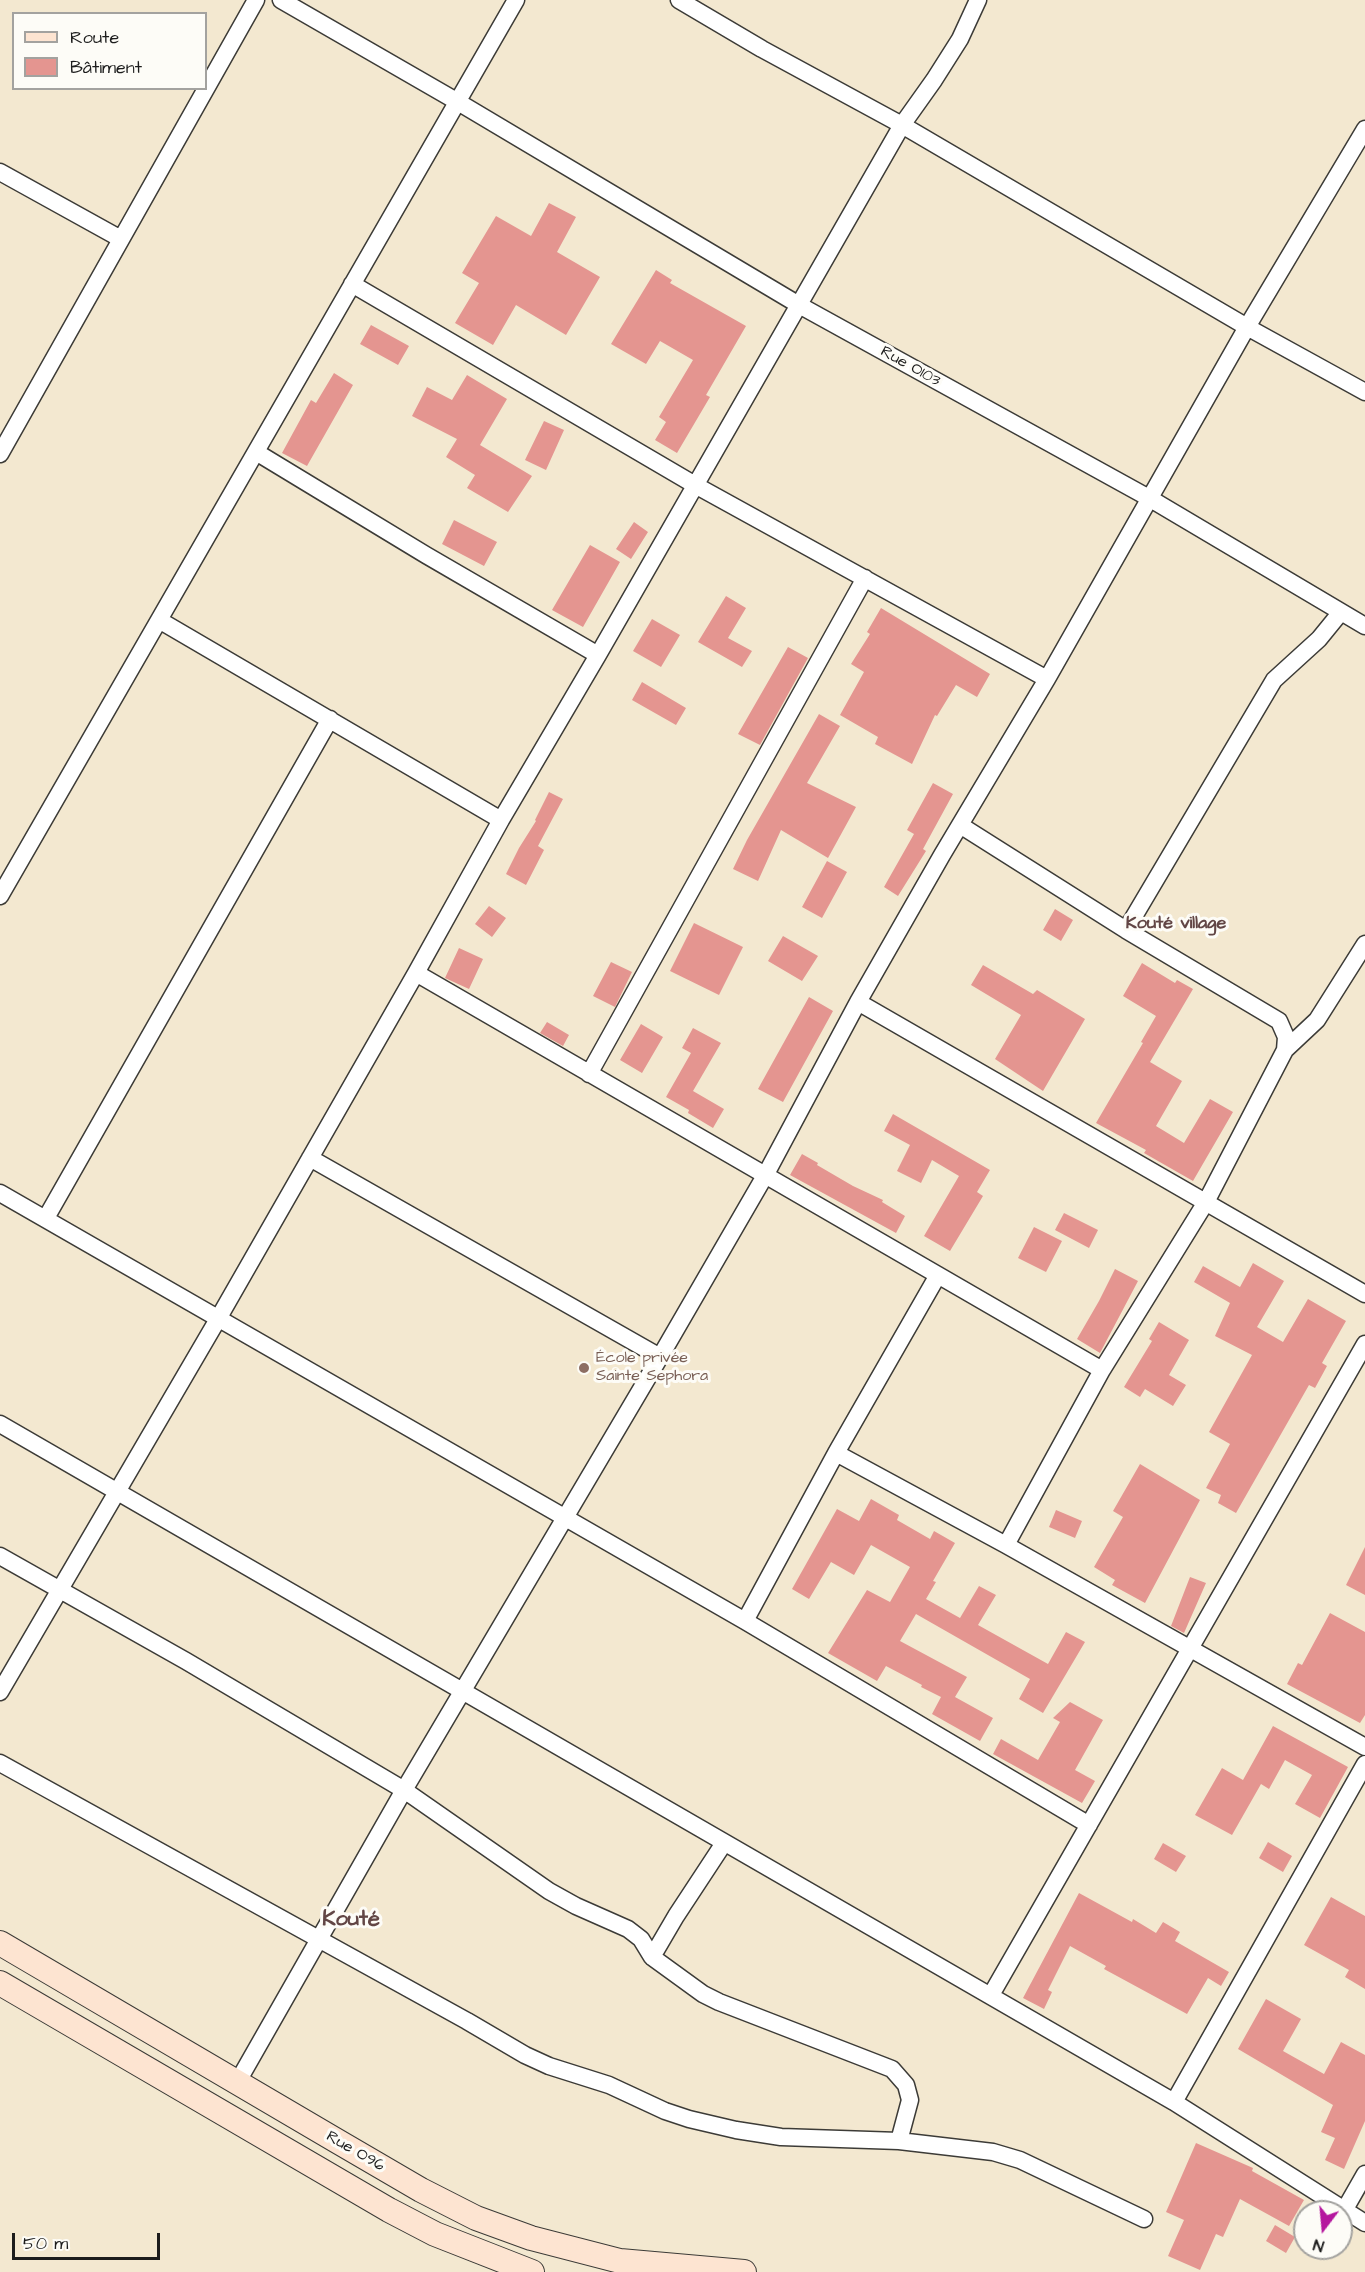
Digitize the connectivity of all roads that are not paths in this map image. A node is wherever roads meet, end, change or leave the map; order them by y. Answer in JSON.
{"nodes":[{"id":1,"x":255,"y":0,"type":"edge"},
{"id":2,"x":281,"y":0,"type":"edge"},
{"id":3,"x":516,"y":0,"type":"edge"},
{"id":4,"x":679,"y":0,"type":"edge"},
{"id":5,"x":978,"y":0,"type":"edge"},
{"id":6,"x":207,"y":86,"type":"edge"},
{"id":7,"x":205,"y":90,"type":"edge"},
{"id":8,"x":458,"y":102,"type":"junction"},
{"id":9,"x":902,"y":125,"type":"junction"},
{"id":10,"x":1365,"y":129,"type":"edge"},
{"id":11,"x":0,"y":172,"type":"edge"},
{"id":12,"x":121,"y":239,"type":"junction"},
{"id":13,"x":352,"y":284,"type":"junction"},
{"id":14,"x":798,"y":305,"type":"junction"},
{"id":15,"x":1247,"y":327,"type":"junction"},
{"id":16,"x":1365,"y":392,"type":"edge"},
{"id":17,"x":256,"y":452,"type":"junction"},
{"id":18,"x":0,"y":454,"type":"edge"},
{"id":19,"x":695,"y":485,"type":"junction"},
{"id":20,"x":1149,"y":498,"type":"junction"},
{"id":21,"x":864,"y":578,"type":"junction"},
{"id":22,"x":1341,"y":612,"type":"junction"},
{"id":23,"x":159,"y":620,"type":"junction"},
{"id":24,"x":1365,"y":626,"type":"edge"},
{"id":25,"x":598,"y":655,"type":"junction"},
{"id":26,"x":1047,"y":679,"type":"junction"},
{"id":27,"x":330,"y":719,"type":"junction"},
{"id":28,"x":501,"y":820,"type":"junction"},
{"id":29,"x":960,"y":825,"type":"junction"},
{"id":30,"x":0,"y":896,"type":"edge"},
{"id":31,"x":1126,"y":930,"type":"junction"},
{"id":32,"x":1365,"y":944,"type":"edge"},
{"id":33,"x":416,"y":973,"type":"junction"},
{"id":34,"x":858,"y":1002,"type":"junction"},
{"id":35,"x":1285,"y":1050,"type":"junction"},
{"id":36,"x":589,"y":1074,"type":"junction"},
{"id":37,"x":310,"y":1158,"type":"junction"},
{"id":38,"x":766,"y":1174,"type":"junction"},
{"id":39,"x":0,"y":1193,"type":"edge"},
{"id":40,"x":1206,"y":1202,"type":"junction"},
{"id":41,"x":46,"y":1218,"type":"junction"},
{"id":42,"x":938,"y":1275,"type":"junction"},
{"id":43,"x":1365,"y":1294,"type":"edge"},
{"id":44,"x":218,"y":1319,"type":"junction"},
{"id":45,"x":1365,"y":1344,"type":"edge"},
{"id":46,"x":660,"y":1357,"type":"junction"},
{"id":47,"x":1102,"y":1370,"type":"junction"},
{"id":48,"x":0,"y":1424,"type":"edge"},
{"id":49,"x":836,"y":1453,"type":"junction"},
{"id":50,"x":118,"y":1491,"type":"junction"},
{"id":51,"x":565,"y":1519,"type":"junction"},
{"id":52,"x":1006,"y":1545,"type":"junction"},
{"id":53,"x":0,"y":1556,"type":"edge"},
{"id":54,"x":61,"y":1589,"type":"junction"},
{"id":55,"x":745,"y":1621,"type":"junction"},
{"id":56,"x":1190,"y":1649,"type":"junction"},
{"id":57,"x":463,"y":1690,"type":"junction"},
{"id":58,"x":0,"y":1692,"type":"edge"},
{"id":59,"x":1365,"y":1747,"type":"edge"},
{"id":60,"x":0,"y":1763,"type":"edge"},
{"id":61,"x":1365,"y":1764,"type":"edge"},
{"id":62,"x":404,"y":1790,"type":"junction"},
{"id":63,"x":1089,"y":1824,"type":"junction"},
{"id":64,"x":724,"y":1843,"type":"junction"},
{"id":65,"x":318,"y":1940,"type":"junction"},
{"id":66,"x":0,"y":1943,"type":"edge"},
{"id":67,"x":652,"y":1957,"type":"junction"},
{"id":68,"x":0,"y":1983,"type":"edge"},
{"id":69,"x":991,"y":1995,"type":"junction"},
{"id":70,"x":237,"y":2083,"type":"junction"},
{"id":71,"x":1174,"y":2102,"type":"junction"},
{"id":72,"x":899,"y":2141,"type":"junction"},
{"id":73,"x":1365,"y":2174,"type":"edge"},
{"id":74,"x":1331,"y":2200,"type":"edge"},
{"id":75,"x":1350,"y":2200,"type":"edge"},
{"id":76,"x":1144,"y":2219,"type":"dead end"},
{"id":77,"x":532,"y":2272,"type":"edge"},
{"id":78,"x":744,"y":2272,"type":"edge"}],
"edges":[{"from":1,"to":6,"type":"street"},
{"from":2,"to":8,"type":"street","name":"Rue O103"},
{"from":3,"to":8,"type":"street"},
{"from":4,"to":9,"type":"street"},
{"from":5,"to":9,"type":"street"},
{"from":7,"to":12,"type":"street"},
{"from":8,"to":13,"type":"street"},
{"from":8,"to":14,"type":"street","name":"Rue O103"},
{"from":9,"to":14,"type":"street"},
{"from":9,"to":15,"type":"street"},
{"from":10,"to":15,"type":"street"},
{"from":11,"to":12,"type":"street"},
{"from":12,"to":18,"type":"street"},
{"from":13,"to":17,"type":"street"},
{"from":13,"to":19,"type":"street"},
{"from":14,"to":19,"type":"street"},
{"from":14,"to":20,"type":"street","name":"Rue O103"},
{"from":15,"to":16,"type":"street"},
{"from":15,"to":20,"type":"street"},
{"from":17,"to":23,"type":"street"},
{"from":17,"to":25,"type":"street"},
{"from":19,"to":21,"type":"street"},
{"from":19,"to":25,"type":"street"},
{"from":20,"to":22,"type":"street","name":"Rue O103"},
{"from":20,"to":26,"type":"street"},
{"from":21,"to":26,"type":"street"},
{"from":21,"to":36,"type":"street"},
{"from":22,"to":24,"type":"street","name":"Rue O103"},
{"from":22,"to":31,"type":"street"},
{"from":23,"to":27,"type":"street"},
{"from":23,"to":30,"type":"street"},
{"from":25,"to":28,"type":"street"},
{"from":26,"to":29,"type":"street"},
{"from":27,"to":28,"type":"street"},
{"from":27,"to":41,"type":"street"},
{"from":28,"to":33,"type":"street"},
{"from":29,"to":31,"type":"street"},
{"from":29,"to":34,"type":"street"},
{"from":31,"to":35,"type":"street"},
{"from":32,"to":35,"type":"street"},
{"from":33,"to":36,"type":"street"},
{"from":33,"to":37,"type":"street"},
{"from":34,"to":38,"type":"street"},
{"from":34,"to":40,"type":"street"},
{"from":35,"to":40,"type":"street"},
{"from":36,"to":38,"type":"street"},
{"from":37,"to":44,"type":"street"},
{"from":37,"to":46,"type":"street"},
{"from":38,"to":42,"type":"street"},
{"from":38,"to":46,"type":"street"},
{"from":39,"to":41,"type":"street"},
{"from":40,"to":43,"type":"street"},
{"from":40,"to":47,"type":"street"},
{"from":41,"to":44,"type":"street"},
{"from":42,"to":47,"type":"street"},
{"from":42,"to":49,"type":"street"},
{"from":44,"to":50,"type":"street"},
{"from":44,"to":51,"type":"street"},
{"from":45,"to":56,"type":"street"},
{"from":46,"to":51,"type":"street"},
{"from":47,"to":52,"type":"street"},
{"from":48,"to":50,"type":"street"},
{"from":49,"to":52,"type":"street"},
{"from":49,"to":55,"type":"street"},
{"from":50,"to":54,"type":"street"},
{"from":50,"to":57,"type":"street"},
{"from":51,"to":55,"type":"street"},
{"from":51,"to":57,"type":"street"},
{"from":52,"to":56,"type":"street"},
{"from":53,"to":54,"type":"street"},
{"from":54,"to":58,"type":"street"},
{"from":54,"to":62,"type":"street"},
{"from":55,"to":63,"type":"street"},
{"from":56,"to":59,"type":"street"},
{"from":56,"to":63,"type":"street"},
{"from":57,"to":62,"type":"street"},
{"from":57,"to":64,"type":"street"},
{"from":60,"to":65,"type":"street"},
{"from":61,"to":71,"type":"street"},
{"from":62,"to":65,"type":"street"},
{"from":62,"to":67,"type":"street"},
{"from":63,"to":69,"type":"street"},
{"from":64,"to":67,"type":"street"},
{"from":64,"to":69,"type":"street"},
{"from":65,"to":70,"type":"street"},
{"from":65,"to":72,"type":"street"},
{"from":66,"to":70,"type":"main road","name":"Rue O96"},
{"from":67,"to":72,"type":"street"},
{"from":68,"to":77,"type":"main road","name":"Rue O96"},
{"from":69,"to":71,"type":"street"},
{"from":70,"to":78,"type":"main road","name":"Rue O96"},
{"from":71,"to":74,"type":"street"},
{"from":72,"to":76,"type":"street"},
{"from":73,"to":75,"type":"street"}]}
